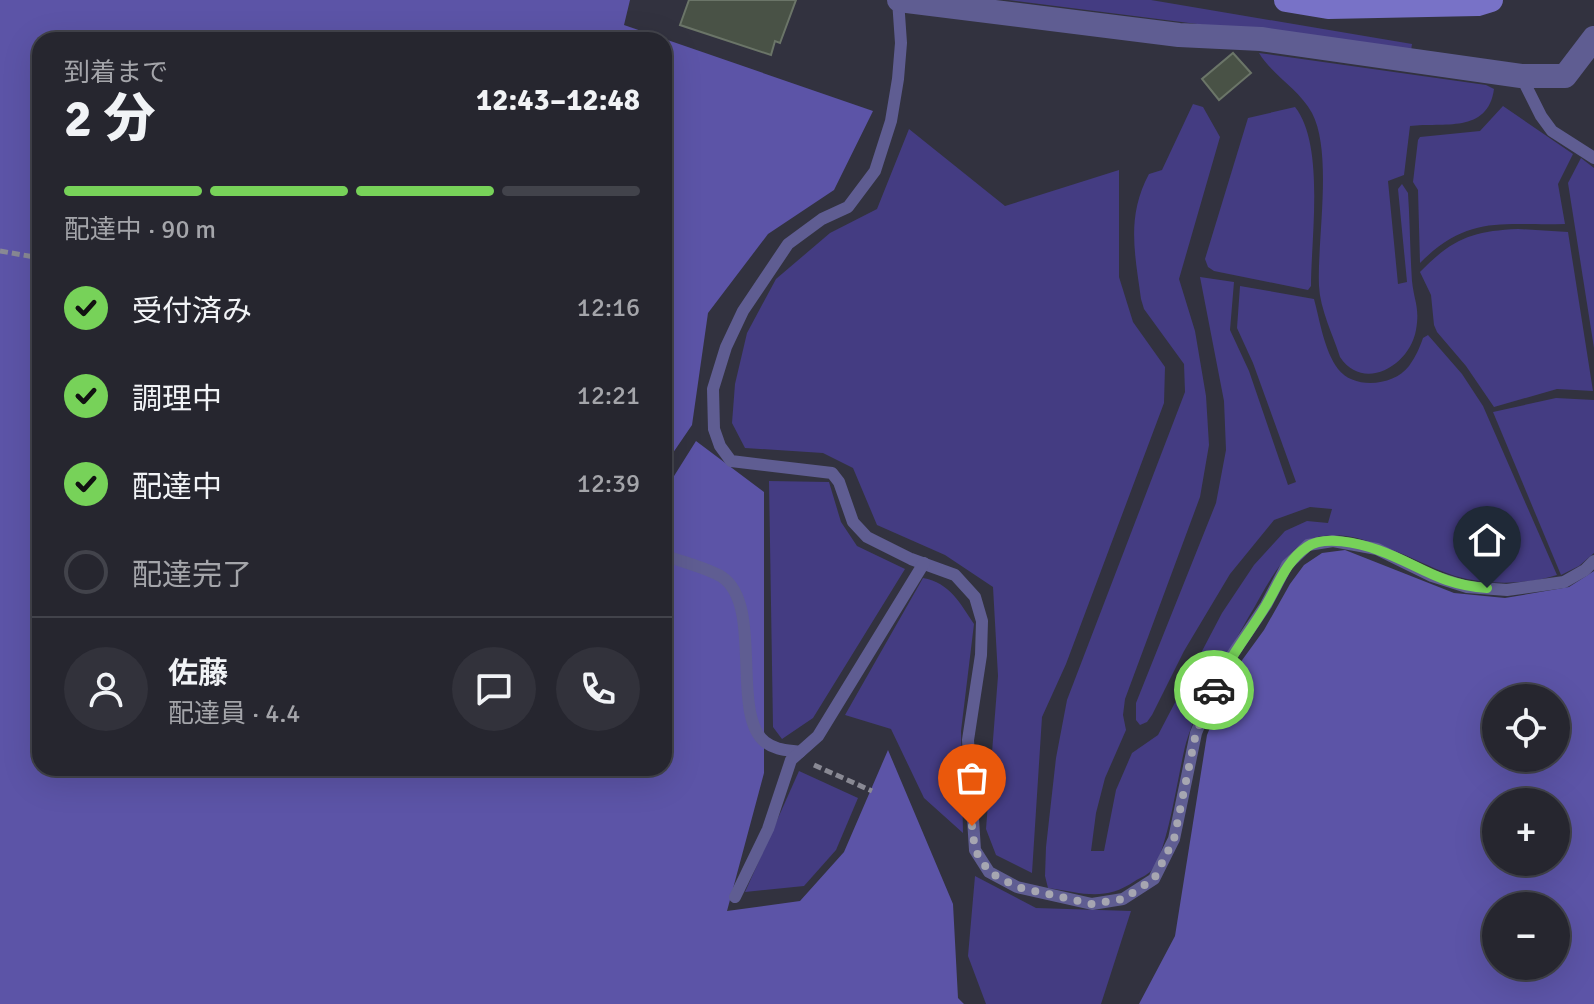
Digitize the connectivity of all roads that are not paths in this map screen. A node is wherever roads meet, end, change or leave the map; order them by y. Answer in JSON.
{"nodes":[{"id":1,"x":899,"y":0,"type":"edge"},
{"id":2,"x":1286,"y":0,"type":"edge"},
{"id":3,"x":1491,"y":0,"type":"edge"},
{"id":4,"x":1594,"y":38,"type":"edge"},
{"id":5,"x":1521,"y":76,"type":"junction"},
{"id":6,"x":1594,"y":158,"type":"edge"},
{"id":7,"x":672,"y":558,"type":"edge"},
{"id":8,"x":1594,"y":561,"type":"edge"},
{"id":9,"x":924,"y":563,"type":"junction"},
{"id":10,"x":798,"y":754,"type":"junction"},
{"id":11,"x":735,"y":897,"type":"dead end"}],
"edges":[{"from":1,"to":5,"type":"street"},
{"from":1,"to":9,"type":"lane"},
{"from":2,"to":3,"type":"street"},
{"from":4,"to":5,"type":"street"},
{"from":5,"to":6,"type":"lane"},
{"from":7,"to":10,"type":"lane"},
{"from":8,"to":9,"type":"lane"},
{"from":9,"to":10,"type":"lane"},
{"from":10,"to":11,"type":"lane"}]}
